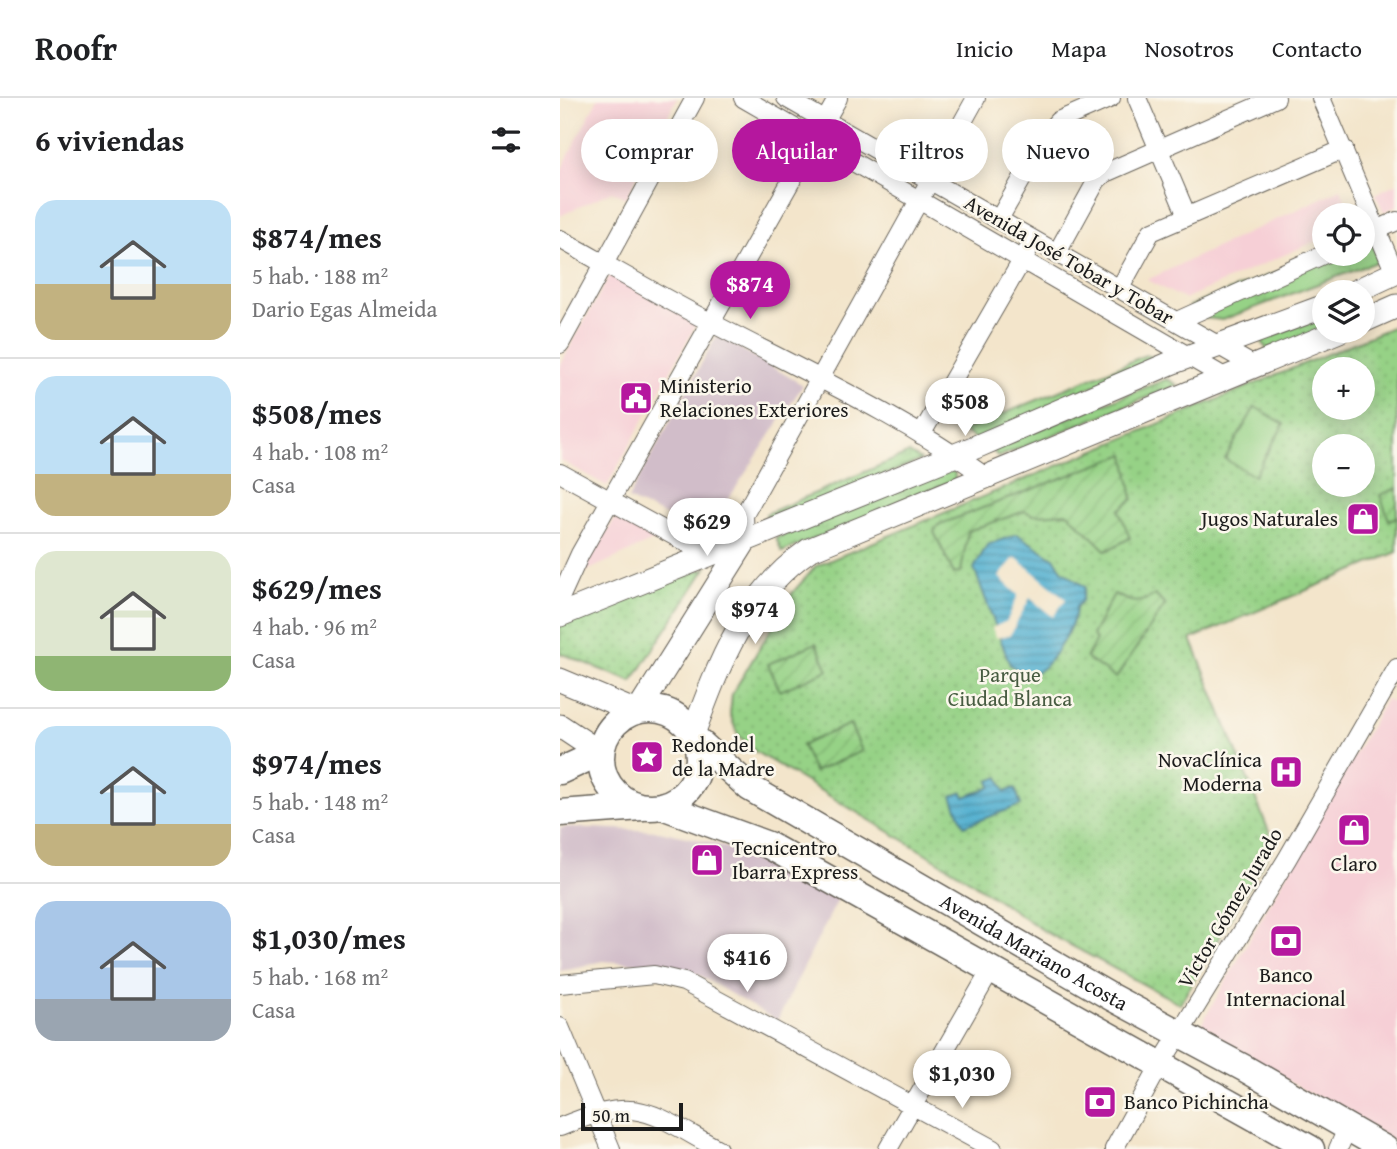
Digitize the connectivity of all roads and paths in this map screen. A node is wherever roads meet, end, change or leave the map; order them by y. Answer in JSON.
{"nodes":[{"id":1,"x":695,"y":98,"type":"edge"},
{"id":2,"x":743,"y":98,"type":"edge"},
{"id":3,"x":786,"y":98,"type":"edge"},
{"id":4,"x":838,"y":98,"type":"edge"},
{"id":5,"x":976,"y":98,"type":"edge"},
{"id":6,"x":1111,"y":98,"type":"edge"},
{"id":7,"x":1137,"y":98,"type":"edge"},
{"id":8,"x":1276,"y":98,"type":"edge"},
{"id":9,"x":1321,"y":98,"type":"edge"},
{"id":10,"x":778,"y":119,"type":"edge"},
{"id":11,"x":823,"y":119,"type":"edge"},
{"id":12,"x":827,"y":119,"type":"edge"},
{"id":13,"x":964,"y":119,"type":"edge"},
{"id":14,"x":1158,"y":149,"type":"junction"},
{"id":15,"x":1344,"y":149,"type":"junction"},
{"id":16,"x":861,"y":168,"type":"edge"},
{"id":17,"x":790,"y":182,"type":"edge"},
{"id":18,"x":929,"y":182,"type":"edge"},
{"id":19,"x":936,"y":182,"type":"edge"},
{"id":20,"x":919,"y":201,"type":"junction"},
{"id":21,"x":1361,"y":203,"type":"edge"},
{"id":22,"x":1187,"y":216,"type":"junction"},
{"id":23,"x":999,"y":219,"type":"junction"},
{"id":24,"x":1397,"y":221,"type":"edge"},
{"id":25,"x":1375,"y":231,"type":"edge"},
{"id":26,"x":1034,"y":238,"type":"junction"},
{"id":27,"x":560,"y":240,"type":"edge"},
{"id":28,"x":1375,"y":240,"type":"edge"},
{"id":29,"x":1058,"y":251,"type":"junction"},
{"id":30,"x":1022,"y":260,"type":"junction"},
{"id":31,"x":1312,"y":260,"type":"edge"},
{"id":32,"x":605,"y":265,"type":"junction"},
{"id":33,"x":1396,"y":272,"type":"edge"},
{"id":34,"x":1375,"y":282,"type":"edge"},
{"id":35,"x":1120,"y":288,"type":"junction"},
{"id":36,"x":1397,"y":306,"type":"edge"},
{"id":37,"x":1312,"y":311,"type":"edge"},
{"id":38,"x":1375,"y":316,"type":"edge"},
{"id":39,"x":1177,"y":321,"type":"junction"},
{"id":40,"x":710,"y":322,"type":"junction"},
{"id":41,"x":1312,"y":343,"type":"edge"},
{"id":42,"x":560,"y":344,"type":"edge"},
{"id":43,"x":1221,"y":346,"type":"junction"},
{"id":44,"x":1192,"y":356,"type":"junction"},
{"id":45,"x":1256,"y":367,"type":"junction"},
{"id":46,"x":819,"y":377,"type":"junction"},
{"id":47,"x":1226,"y":378,"type":"junction"},
{"id":48,"x":921,"y":435,"type":"junction"},
{"id":49,"x":955,"y":454,"type":"junction"},
{"id":50,"x":560,"y":472,"type":"edge"},
{"id":51,"x":986,"y":477,"type":"junction"},
{"id":52,"x":610,"y":500,"type":"junction"},
{"id":53,"x":745,"y":541,"type":"junction"},
{"id":54,"x":709,"y":555,"type":"junction"},
{"id":55,"x":560,"y":598,"type":"edge"},
{"id":56,"x":560,"y":615,"type":"edge"},
{"id":57,"x":1397,"y":668,"type":"edge"},
{"id":58,"x":560,"y":680,"type":"edge"},
{"id":59,"x":1391,"y":694,"type":"edge"},
{"id":60,"x":637,"y":710,"type":"junction"},
{"id":61,"x":560,"y":726,"type":"edge"},
{"id":62,"x":694,"y":736,"type":"junction"},
{"id":63,"x":599,"y":752,"type":"junction"},
{"id":64,"x":560,"y":771,"type":"edge"},
{"id":65,"x":653,"y":807,"type":"junction"},
{"id":66,"x":560,"y":813,"type":"edge"},
{"id":67,"x":992,"y":968,"type":"junction"},
{"id":68,"x":560,"y":984,"type":"edge"},
{"id":69,"x":560,"y":1027,"type":"edge"},
{"id":70,"x":1181,"y":1035,"type":"junction"},
{"id":71,"x":1160,"y":1065,"type":"junction"},
{"id":72,"x":913,"y":1104,"type":"junction"},
{"id":73,"x":595,"y":1112,"type":"junction"},
{"id":74,"x":560,"y":1126,"type":"edge"},
{"id":75,"x":1342,"y":1139,"type":"edge"},
{"id":76,"x":611,"y":1149,"type":"edge"},
{"id":77,"x":718,"y":1149,"type":"edge"},
{"id":78,"x":888,"y":1149,"type":"edge"},
{"id":79,"x":993,"y":1149,"type":"edge"},
{"id":80,"x":1114,"y":1149,"type":"edge"},
{"id":81,"x":1311,"y":1149,"type":"edge"},
{"id":82,"x":1385,"y":1149,"type":"edge"}],
"edges":[{"from":1,"to":32,"type":"street"},
{"from":2,"to":10,"type":"street","name":"Avenida José Tobar y Tobar"},
{"from":3,"to":11,"type":"street","name":"Avenida José Tobar y Tobar"},
{"from":4,"to":12,"type":"street"},
{"from":5,"to":13,"type":"street"},
{"from":6,"to":23,"type":"street"},
{"from":7,"to":14,"type":"street"},
{"from":8,"to":14,"type":"street"},
{"from":9,"to":15,"type":"street"},
{"from":14,"to":22,"type":"street"},
{"from":14,"to":29,"type":"street"},
{"from":15,"to":21,"type":"street"},
{"from":15,"to":22,"type":"street"},
{"from":16,"to":20,"type":"street","name":"Avenida José Tobar y Tobar"},
{"from":17,"to":40,"type":"street"},
{"from":18,"to":20,"type":"street"},
{"from":19,"to":23,"type":"street","name":"Avenida José Tobar y Tobar"},
{"from":20,"to":30,"type":"street","name":"Avenida José Tobar y Tobar"},
{"from":20,"to":46,"type":"street"},
{"from":22,"to":35,"type":"street"},
{"from":23,"to":26,"type":"street","name":"Avenida José Tobar y Tobar"},
{"from":24,"to":25,"type":"street"},
{"from":26,"to":29,"type":"street","name":"Avenida José Tobar y Tobar"},
{"from":26,"to":30,"type":"street"},
{"from":27,"to":32,"type":"street"},
{"from":28,"to":33,"type":"street"},
{"from":29,"to":35,"type":"street","name":"Avenida José Tobar y Tobar"},
{"from":30,"to":44,"type":"street","name":"Avenida José Tobar y Tobar"},
{"from":30,"to":48,"type":"street"},
{"from":31,"to":39,"type":"street"},
{"from":32,"to":40,"type":"street"},
{"from":32,"to":42,"type":"street"},
{"from":33,"to":34,"type":"main road"},
{"from":35,"to":39,"type":"street","name":"Avenida José Tobar y Tobar"},
{"from":36,"to":38,"type":"main road"},
{"from":37,"to":43,"type":"main road"},
{"from":39,"to":43,"type":"street","name":"Avenida José Tobar y Tobar"},
{"from":40,"to":46,"type":"street"},
{"from":40,"to":52,"type":"street"},
{"from":41,"to":45,"type":"main road"},
{"from":43,"to":44,"type":"main road"},
{"from":43,"to":45,"type":"street","name":"Avenida José Tobar y Tobar"},
{"from":44,"to":47,"type":"street","name":"Avenida José Tobar y Tobar"},
{"from":44,"to":49,"type":"main road"},
{"from":45,"to":47,"type":"main road"},
{"from":46,"to":48,"type":"street"},
{"from":46,"to":53,"type":"street"},
{"from":47,"to":51,"type":"main road"},
{"from":48,"to":49,"type":"street"},
{"from":49,"to":51,"type":"street"},
{"from":49,"to":53,"type":"main road"},
{"from":50,"to":52,"type":"street"},
{"from":51,"to":62,"type":"main road"},
{"from":52,"to":54,"type":"street"},
{"from":52,"to":55,"type":"street"},
{"from":53,"to":54,"type":"main road"},
{"from":53,"to":60,"type":"main road"},
{"from":54,"to":56,"type":"main road"},
{"from":57,"to":59,"type":"street","name":"Victor Gómez Jurado"},
{"from":58,"to":60,"type":"main road"},
{"from":59,"to":70,"type":"street","name":"Victor Gómez Jurado"},
{"from":60,"to":62,"type":"highway"},
{"from":60,"to":63,"type":"highway"},
{"from":61,"to":63,"type":"main road"},
{"from":62,"to":65,"type":"highway"},
{"from":62,"to":70,"type":"highway","name":"Avenida Mariano Acosta"},
{"from":63,"to":64,"type":"highway"},
{"from":63,"to":65,"type":"highway"},
{"from":65,"to":66,"type":"highway"},
{"from":65,"to":67,"type":"highway","name":"Avenida Mariano Acosta"},
{"from":67,"to":71,"type":"highway","name":"Avenida Mariano Acosta"},
{"from":67,"to":72,"type":"street"},
{"from":68,"to":72,"type":"street"},
{"from":69,"to":73,"type":"street"},
{"from":70,"to":71,"type":"street","name":"Victor Gómez Jurado"},
{"from":70,"to":75,"type":"highway","name":"Avenida Mariano Acosta"},
{"from":71,"to":80,"type":"street","name":"Victor Gómez Jurado"},
{"from":71,"to":81,"type":"highway","name":"Avenida Mariano Acosta"},
{"from":72,"to":78,"type":"street"},
{"from":72,"to":79,"type":"street"},
{"from":73,"to":74,"type":"street"},
{"from":73,"to":76,"type":"street"},
{"from":73,"to":77,"type":"street"},
{"from":75,"to":82,"type":"highway","name":"Avenida Mariano Acosta"}]}
